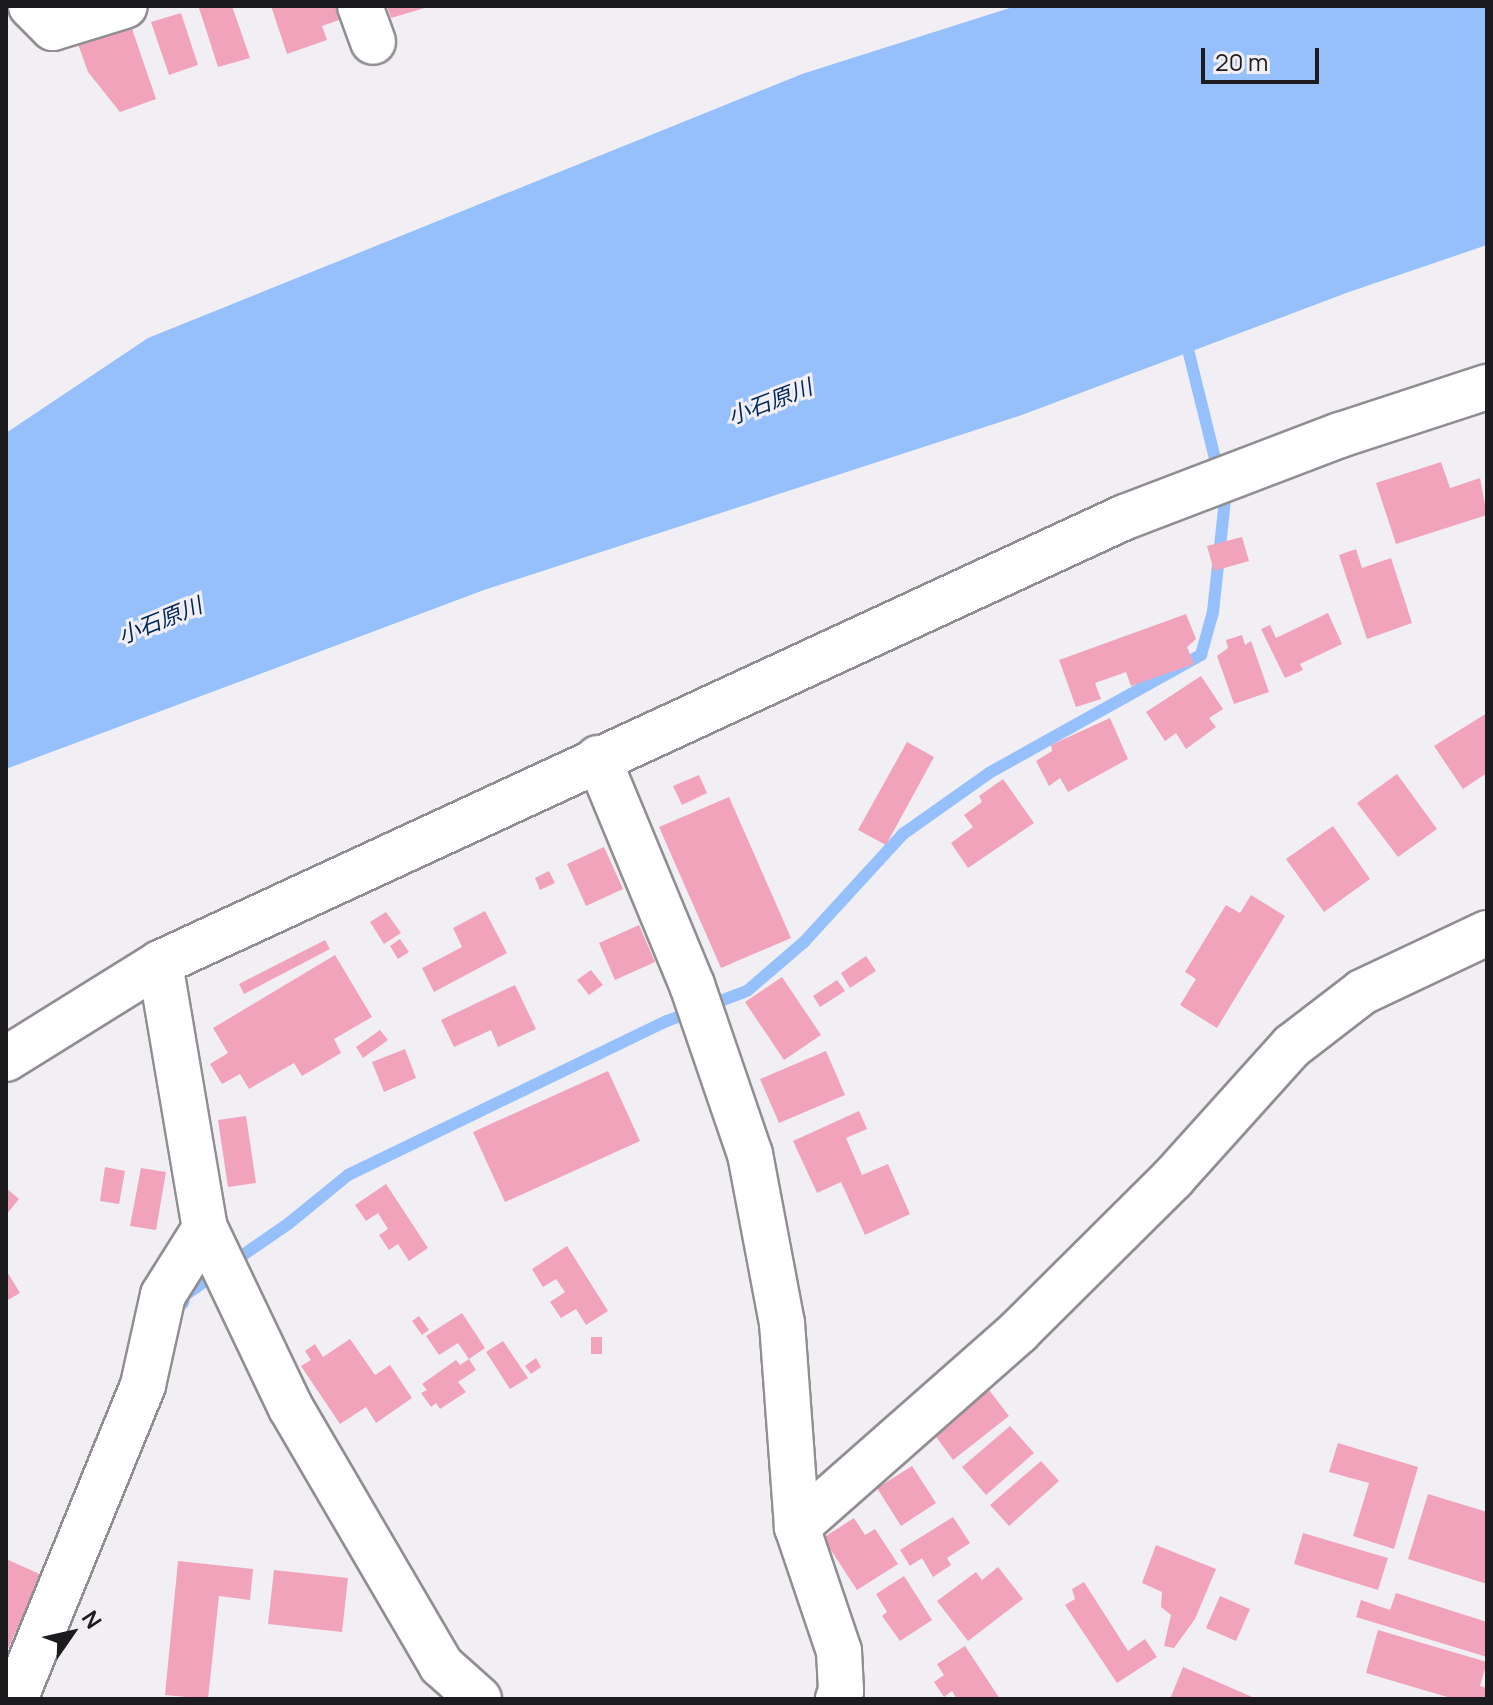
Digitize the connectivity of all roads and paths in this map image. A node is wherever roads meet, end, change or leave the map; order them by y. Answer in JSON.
{"nodes":[{"id":1,"x":31,"y":6,"type":"edge"},
{"id":2,"x":125,"y":6,"type":"edge"},
{"id":3,"x":1487,"y":387,"type":"edge"},
{"id":4,"x":598,"y":758,"type":"junction"},
{"id":5,"x":1487,"y":933,"type":"edge"},
{"id":6,"x":160,"y":963,"type":"junction"},
{"id":7,"x":6,"y":1059,"type":"edge"},
{"id":8,"x":205,"y":1228,"type":"junction"},
{"id":9,"x":797,"y":1527,"type":"junction"},
{"id":10,"x":15,"y":1699,"type":"edge"},
{"id":11,"x":479,"y":1699,"type":"edge"},
{"id":12,"x":838,"y":1699,"type":"edge"}],
"edges":[{"from":1,"to":2,"type":"street"},
{"from":3,"to":4,"type":"street"},
{"from":4,"to":6,"type":"street"},
{"from":4,"to":9,"type":"street"},
{"from":5,"to":9,"type":"street"},
{"from":6,"to":7,"type":"street"},
{"from":6,"to":8,"type":"street"},
{"from":8,"to":10,"type":"street"},
{"from":8,"to":11,"type":"street"},
{"from":9,"to":12,"type":"street"}]}
